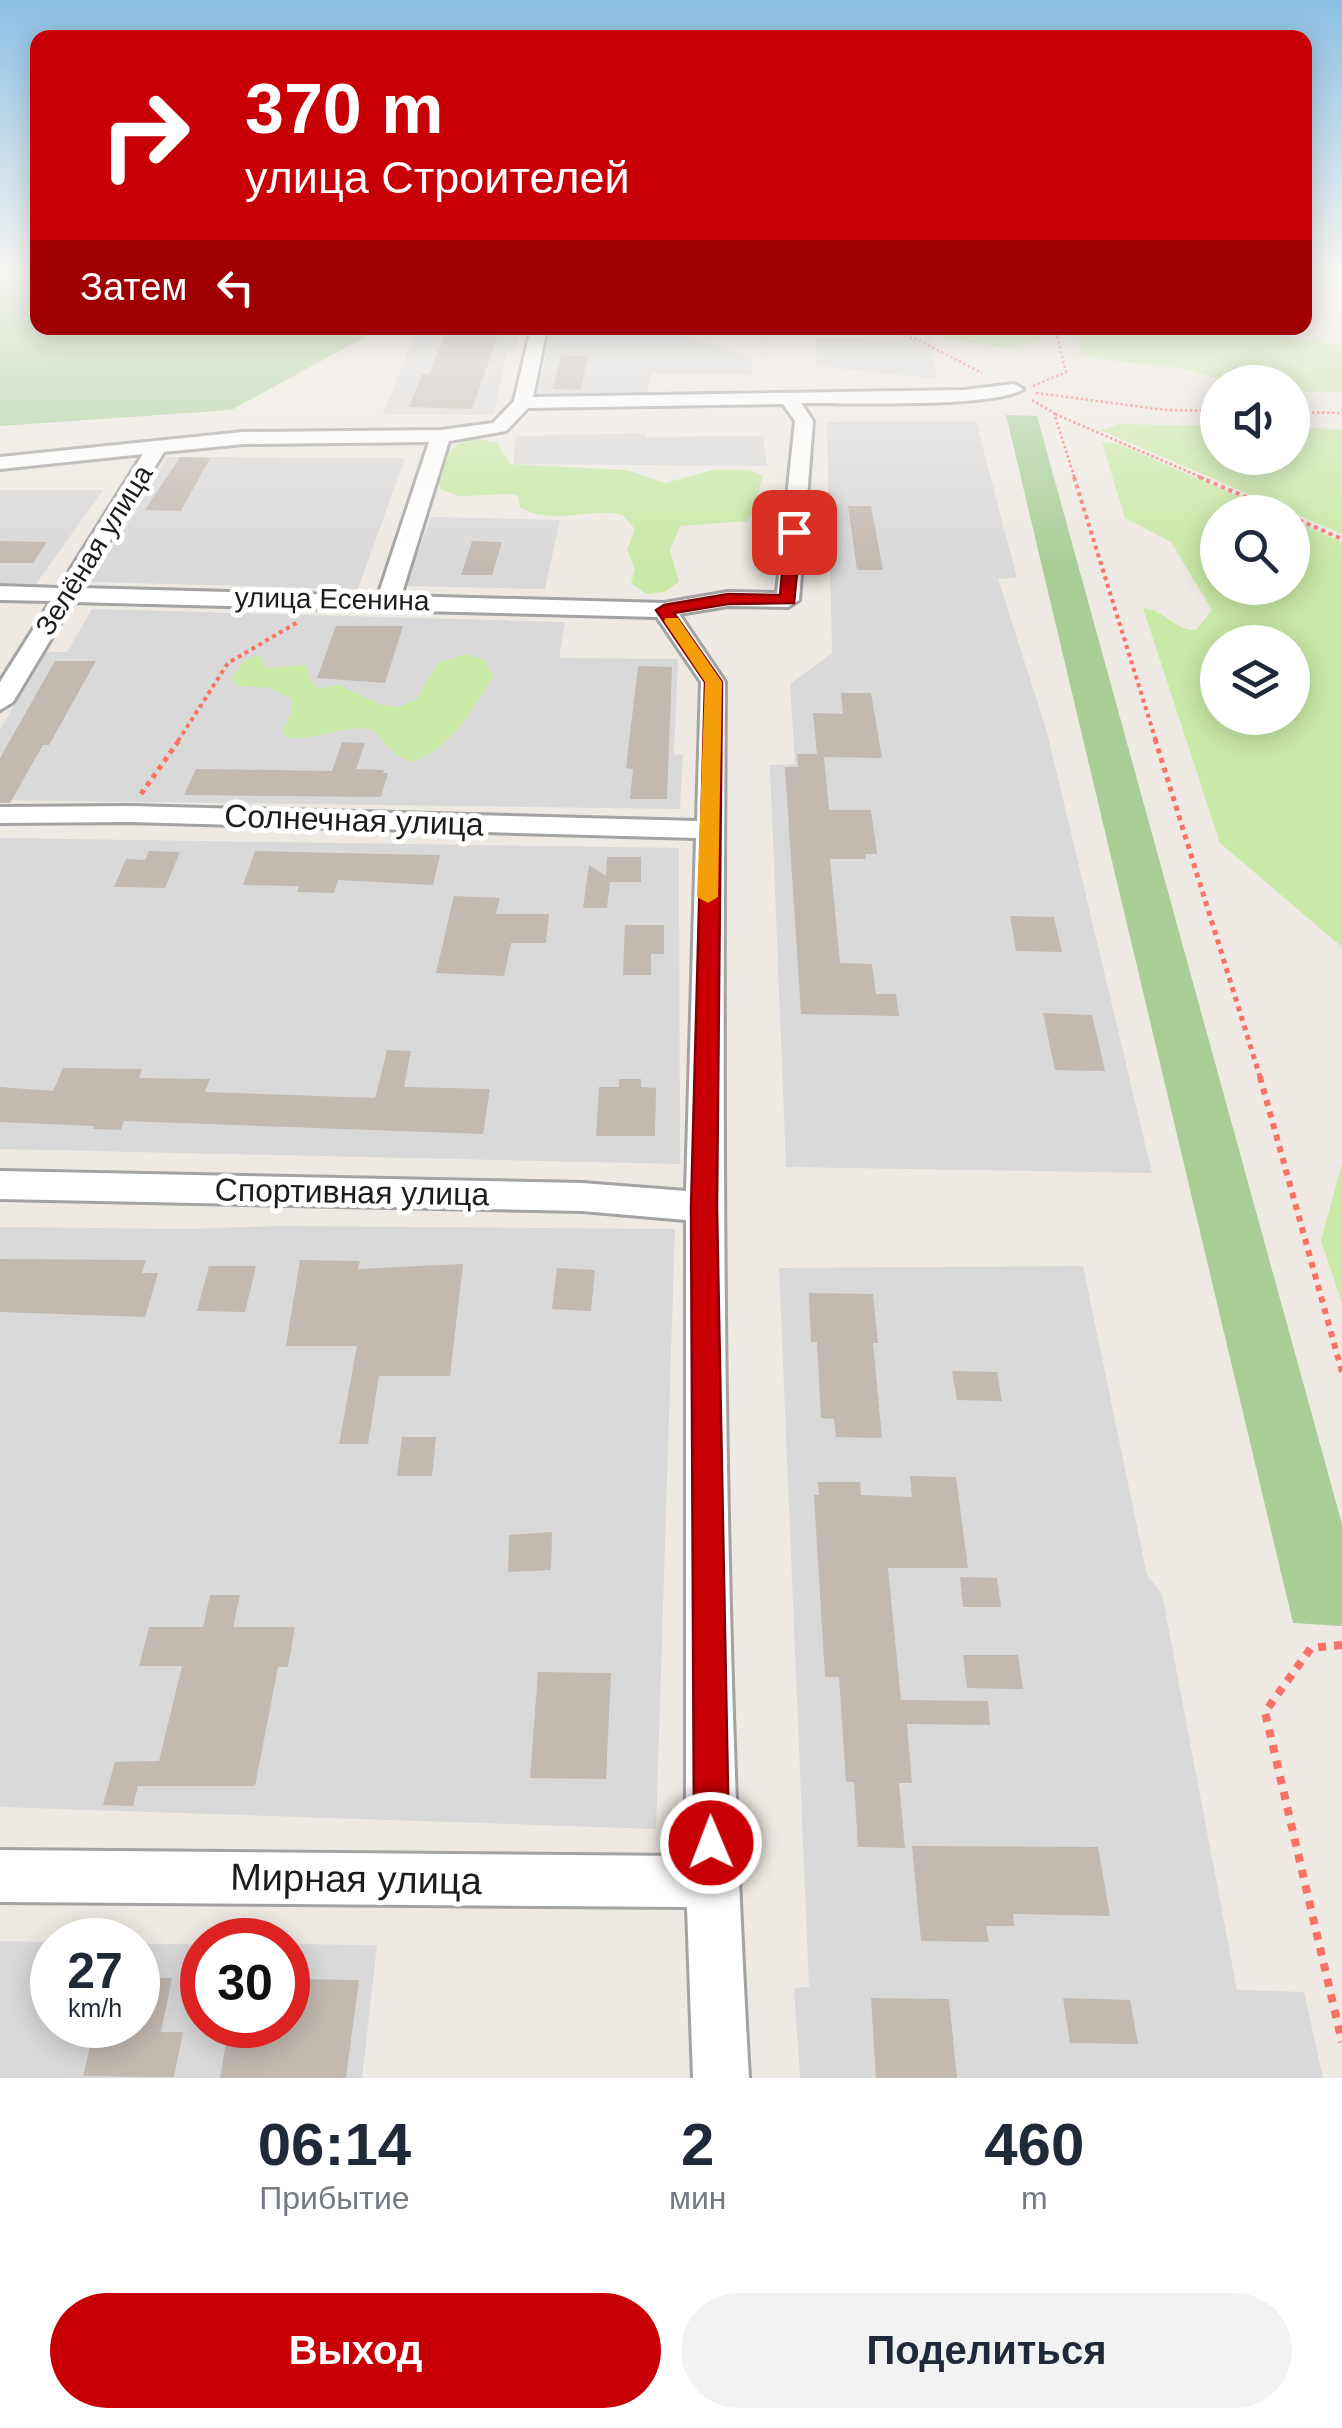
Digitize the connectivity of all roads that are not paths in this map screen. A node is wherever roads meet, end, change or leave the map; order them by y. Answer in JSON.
{"nodes":[{"id":1,"x":529,"y":371,"type":"edge"},
{"id":2,"x":1014,"y":389,"type":"road end"},
{"id":3,"x":789,"y":400,"type":"junction"},
{"id":4,"x":522,"y":402,"type":"junction"},
{"id":5,"x":441,"y":436,"type":"junction"},
{"id":6,"x":156,"y":449,"type":"junction"},
{"id":7,"x":0,"y":462,"type":"edge"},
{"id":8,"x":0,"y":593,"type":"edge"},
{"id":9,"x":68,"y":594,"type":"junction"},
{"id":10,"x":388,"y":600,"type":"junction"},
{"id":11,"x":664,"y":610,"type":"junction"},
{"id":12,"x":0,"y":702,"type":"edge"},
{"id":13,"x":0,"y":815,"type":"edge"},
{"id":14,"x":708,"y":830,"type":"junction"},
{"id":15,"x":0,"y":1184,"type":"edge"},
{"id":16,"x":704,"y":1207,"type":"junction"},
{"id":17,"x":0,"y":1876,"type":"edge"},
{"id":18,"x":712,"y":1882,"type":"junction"},
{"id":19,"x":721,"y":2078,"type":"edge"}],
"edges":[{"from":1,"to":4,"type":"street"},
{"from":2,"to":3,"type":"street"},
{"from":3,"to":4,"type":"street"},
{"from":3,"to":11,"type":"street","name":"улица Есенина"},
{"from":4,"to":5,"type":"street"},
{"from":5,"to":6,"type":"street"},
{"from":5,"to":10,"type":"street"},
{"from":6,"to":7,"type":"street"},
{"from":6,"to":9,"type":"street","name":"Зелёная улица"},
{"from":8,"to":9,"type":"street","name":"улица Есенина"},
{"from":9,"to":10,"type":"street","name":"улица Есенина"},
{"from":9,"to":12,"type":"street","name":"Зелёная улица"},
{"from":10,"to":11,"type":"street","name":"улица Есенина"},
{"from":11,"to":14,"type":"street"},
{"from":13,"to":14,"type":"street","name":"Солнечная улица"},
{"from":14,"to":16,"type":"street"},
{"from":15,"to":16,"type":"street","name":"Спортивная улица"},
{"from":16,"to":18,"type":"street"},
{"from":17,"to":18,"type":"street","name":"Мирная улица"},
{"from":18,"to":19,"type":"street"}]}
